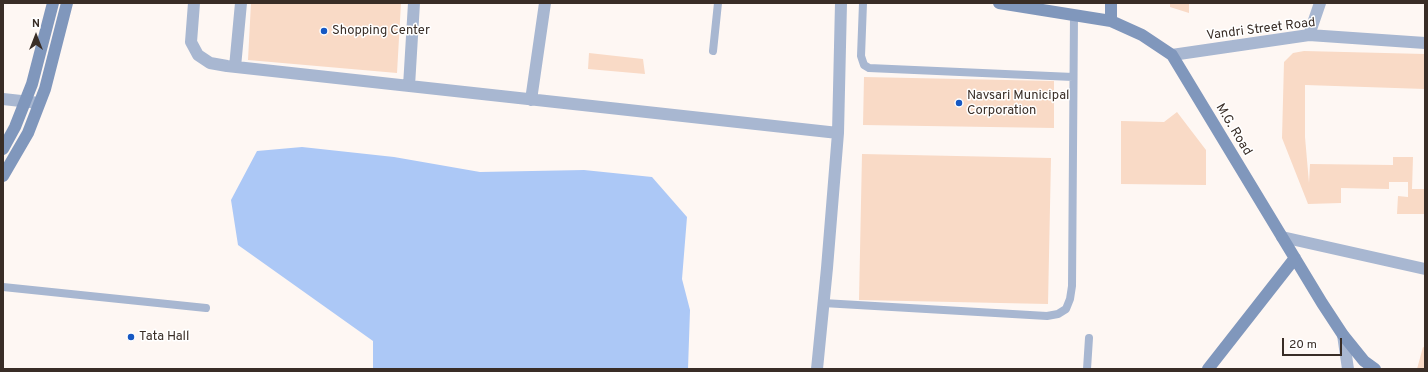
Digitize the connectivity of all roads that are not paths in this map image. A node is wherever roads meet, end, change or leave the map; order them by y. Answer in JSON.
{"nodes":[{"id":1,"x":53,"y":3,"type":"edge"},
{"id":2,"x":67,"y":3,"type":"edge"},
{"id":3,"x":194,"y":3,"type":"edge"},
{"id":4,"x":241,"y":3,"type":"edge"},
{"id":5,"x":414,"y":3,"type":"edge"},
{"id":6,"x":545,"y":3,"type":"edge"},
{"id":7,"x":718,"y":3,"type":"edge"},
{"id":8,"x":841,"y":3,"type":"edge"},
{"id":9,"x":864,"y":3,"type":"edge"},
{"id":10,"x":999,"y":3,"type":"edge"},
{"id":11,"x":1111,"y":3,"type":"edge"},
{"id":12,"x":1320,"y":3,"type":"edge"},
{"id":13,"x":1074,"y":15,"type":"junction"},
{"id":14,"x":1111,"y":21,"type":"junction"},
{"id":15,"x":1309,"y":35,"type":"junction"},
{"id":16,"x":1425,"y":43,"type":"edge"},
{"id":17,"x":713,"y":51,"type":"dead end"},
{"id":18,"x":1172,"y":55,"type":"junction"},
{"id":19,"x":235,"y":67,"type":"junction"},
{"id":20,"x":1073,"y":77,"type":"junction"},
{"id":21,"x":409,"y":86,"type":"junction"},
{"id":22,"x":3,"y":99,"type":"edge"},
{"id":23,"x":531,"y":100,"type":"junction"},
{"id":24,"x":25,"y":101,"type":"junction"},
{"id":25,"x":40,"y":103,"type":"junction"},
{"id":26,"x":838,"y":133,"type":"junction"},
{"id":27,"x":3,"y":149,"type":"edge"},
{"id":28,"x":3,"y":176,"type":"edge"},
{"id":29,"x":1282,"y":237,"type":"junction"},
{"id":30,"x":1294,"y":258,"type":"junction"},
{"id":31,"x":1425,"y":269,"type":"edge"},
{"id":32,"x":3,"y":287,"type":"edge"},
{"id":33,"x":823,"y":304,"type":"junction"},
{"id":34,"x":206,"y":308,"type":"dead end"},
{"id":35,"x":1343,"y":335,"type":"junction"},
{"id":36,"x":1089,"y":338,"type":"dead end"},
{"id":37,"x":817,"y":369,"type":"edge"},
{"id":38,"x":1087,"y":369,"type":"edge"},
{"id":39,"x":1208,"y":369,"type":"edge"},
{"id":40,"x":1348,"y":369,"type":"edge"},
{"id":41,"x":1375,"y":369,"type":"edge"}],
"edges":[{"from":1,"to":24,"type":"main road"},
{"from":2,"to":25,"type":"main road"},
{"from":3,"to":19,"type":"street"},
{"from":4,"to":19,"type":"street"},
{"from":5,"to":21,"type":"street"},
{"from":6,"to":23,"type":"street"},
{"from":7,"to":17,"type":"lane"},
{"from":8,"to":26,"type":"street"},
{"from":9,"to":20,"type":"lane"},
{"from":10,"to":13,"type":"main road","name":"M.G. Road"},
{"from":11,"to":14,"type":"main road"},
{"from":12,"to":15,"type":"street"},
{"from":13,"to":14,"type":"main road","name":"M.G. Road"},
{"from":13,"to":20,"type":"lane"},
{"from":14,"to":18,"type":"main road","name":"M.G. Road"},
{"from":15,"to":16,"type":"street","name":"Vandri Street Road"},
{"from":15,"to":18,"type":"street","name":"Vandri Street Road"},
{"from":18,"to":29,"type":"main road","name":"M.G. Road"},
{"from":19,"to":21,"type":"street"},
{"from":20,"to":33,"type":"lane"},
{"from":21,"to":23,"type":"street"},
{"from":22,"to":24,"type":"street"},
{"from":23,"to":26,"type":"street"},
{"from":24,"to":25,"type":"street"},
{"from":24,"to":27,"type":"main road"},
{"from":25,"to":28,"type":"main road"},
{"from":26,"to":33,"type":"street"},
{"from":29,"to":30,"type":"main road","name":"M.G. Road"},
{"from":29,"to":31,"type":"street"},
{"from":30,"to":35,"type":"main road","name":"M.G. Road"},
{"from":30,"to":39,"type":"main road"},
{"from":32,"to":34,"type":"lane"},
{"from":33,"to":37,"type":"street"},
{"from":35,"to":40,"type":"street"},
{"from":35,"to":41,"type":"main road","name":"M.G. Road"},
{"from":36,"to":38,"type":"lane"}]}
